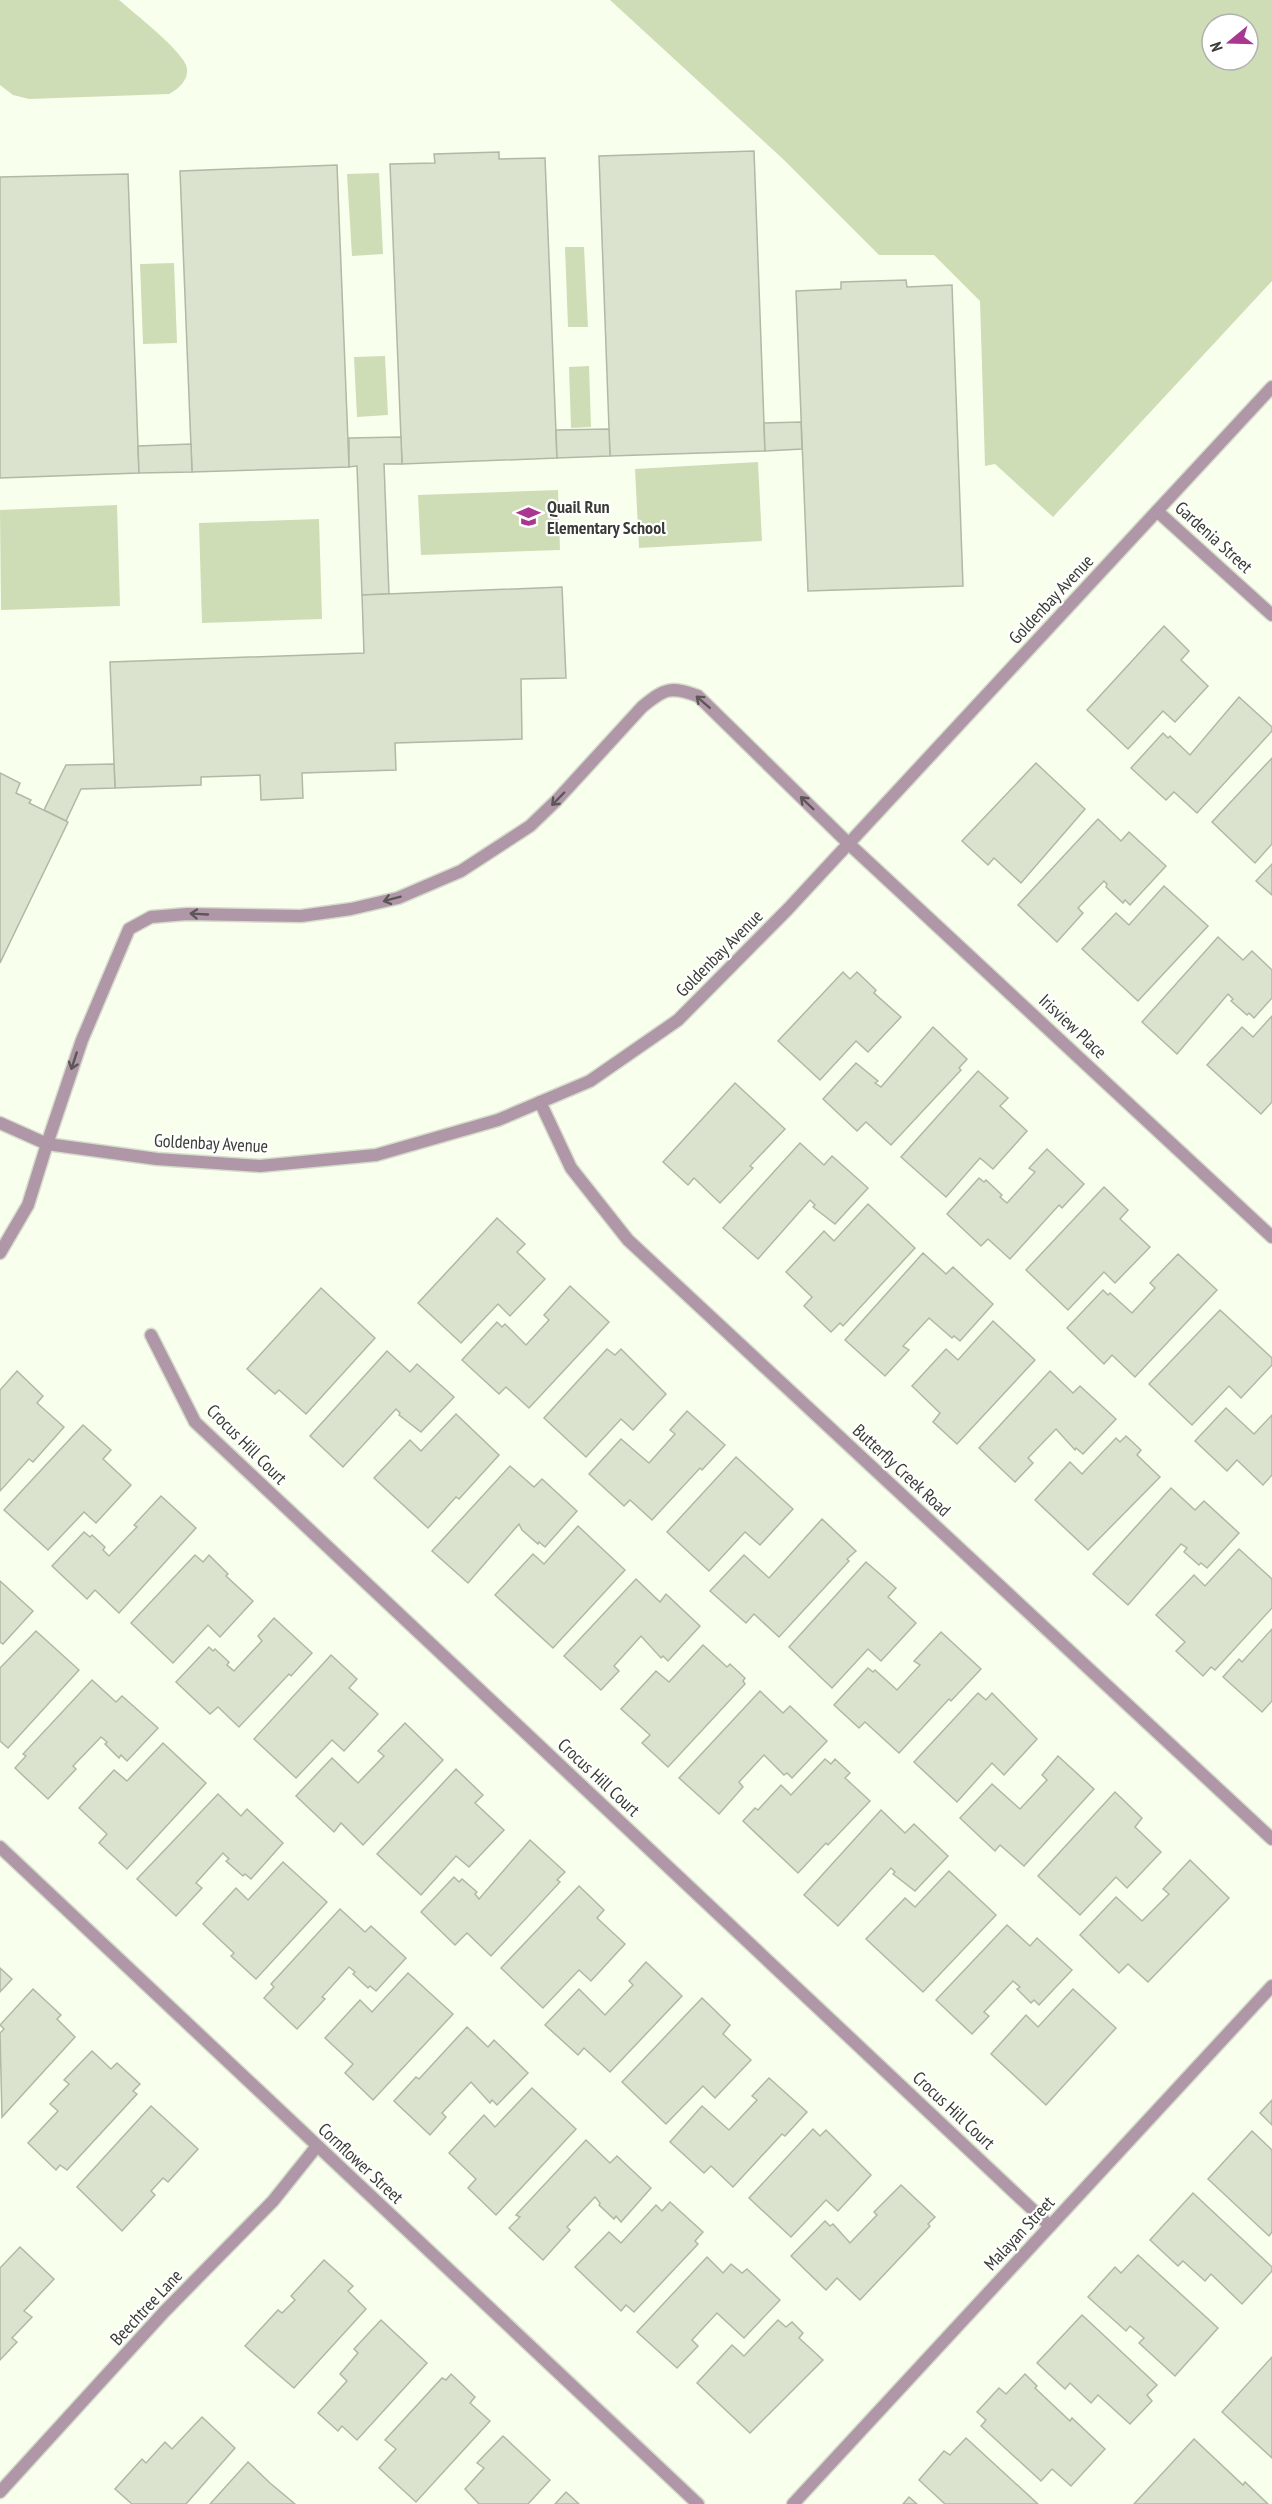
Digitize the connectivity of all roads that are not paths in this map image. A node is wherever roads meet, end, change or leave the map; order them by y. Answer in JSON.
{"nodes":[{"id":1,"x":1272,"y":387,"type":"edge"},
{"id":2,"x":1157,"y":511,"type":"junction"},
{"id":3,"x":1272,"y":615,"type":"edge"},
{"id":4,"x":849,"y":844,"type":"junction"},
{"id":5,"x":540,"y":1102,"type":"junction"},
{"id":6,"x":0,"y":1123,"type":"edge"},
{"id":7,"x":47,"y":1144,"type":"junction"},
{"id":8,"x":1272,"y":1237,"type":"edge"},
{"id":9,"x":0,"y":1253,"type":"edge"},
{"id":10,"x":152,"y":1335,"type":"dead end"},
{"id":11,"x":1272,"y":1839,"type":"edge"},
{"id":12,"x":0,"y":1847,"type":"edge"},
{"id":13,"x":1272,"y":1986,"type":"edge"},
{"id":14,"x":317,"y":2146,"type":"junction"},
{"id":15,"x":1050,"y":2226,"type":"junction"},
{"id":16,"x":0,"y":2492,"type":"edge"},
{"id":17,"x":698,"y":2504,"type":"edge"},
{"id":18,"x":793,"y":2504,"type":"edge"}],
"edges":[{"from":1,"to":2,"type":"street","name":"Goldenbay Avenue"},
{"from":2,"to":3,"type":"street","name":"Gardenia Street"},
{"from":2,"to":4,"type":"street","name":"Goldenbay Avenue"},
{"from":4,"to":5,"type":"street","name":"Goldenbay Avenue"},
{"from":4,"to":7,"type":"street","name":"Irisview Place","one_way":true},
{"from":4,"to":8,"type":"street","name":"Irisview Place"},
{"from":5,"to":7,"type":"street","name":"Goldenbay Avenue"},
{"from":5,"to":11,"type":"street","name":"Butterfly Creek Road"},
{"from":6,"to":7,"type":"street","name":"Goldenbay Avenue"},
{"from":7,"to":9,"type":"street","name":"Irisview Place"},
{"from":10,"to":15,"type":"street","name":"Crocus Hill Court"},
{"from":12,"to":14,"type":"street","name":"Cornflower Street"},
{"from":13,"to":15,"type":"street","name":"Malayan Street"},
{"from":14,"to":16,"type":"street","name":"Beechtree Lane"},
{"from":14,"to":17,"type":"street","name":"Cornflower Street"},
{"from":15,"to":18,"type":"street","name":"Malayan Street"}]}
